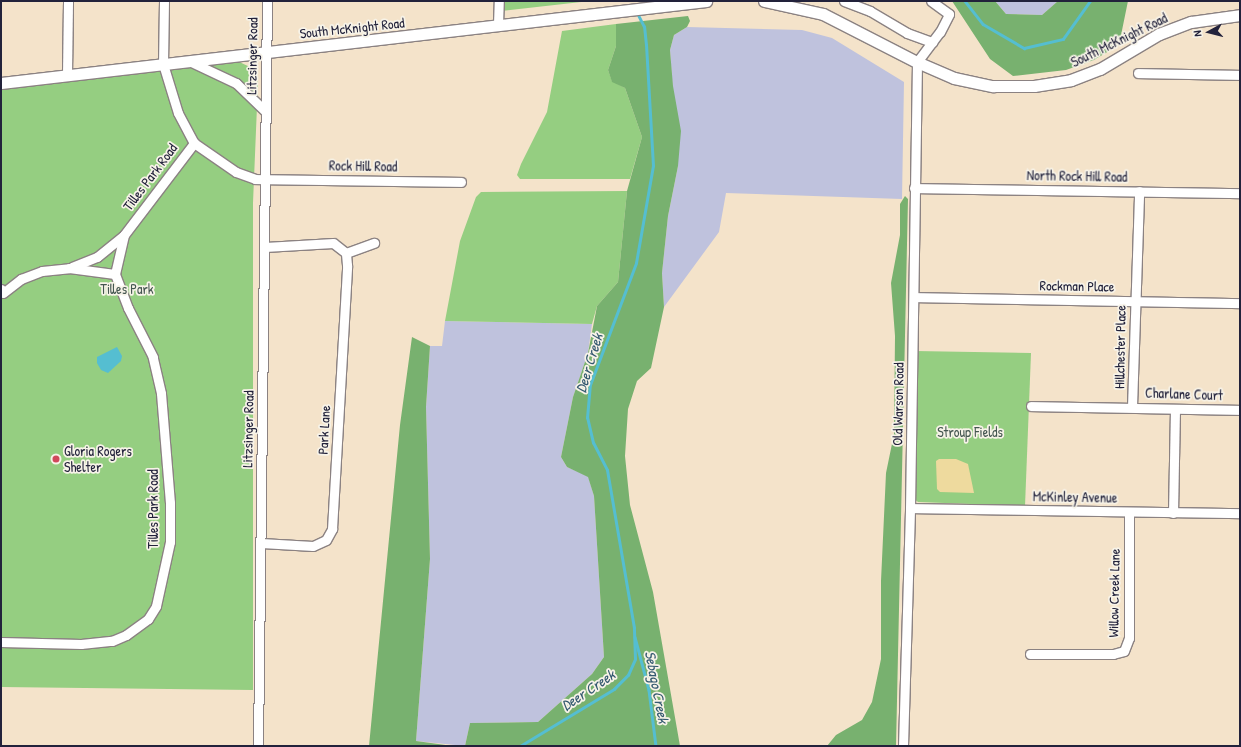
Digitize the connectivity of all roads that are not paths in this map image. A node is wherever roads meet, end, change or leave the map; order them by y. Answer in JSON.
{"nodes":[{"id":1,"x":68,"y":1,"type":"edge"},
{"id":2,"x":164,"y":1,"type":"edge"},
{"id":3,"x":267,"y":1,"type":"edge"},
{"id":4,"x":499,"y":1,"type":"edge"},
{"id":5,"x":706,"y":1,"type":"edge"},
{"id":6,"x":764,"y":1,"type":"edge"},
{"id":7,"x":844,"y":1,"type":"edge"},
{"id":8,"x":931,"y":1,"type":"edge"},
{"id":9,"x":694,"y":2,"type":"edge"},
{"id":10,"x":1240,"y":15,"type":"edge"},
{"id":11,"x":498,"y":24,"type":"junction"},
{"id":12,"x":932,"y":42,"type":"junction"},
{"id":13,"x":266,"y":53,"type":"junction"},
{"id":14,"x":189,"y":61,"type":"junction"},
{"id":15,"x":917,"y":62,"type":"junction"},
{"id":16,"x":164,"y":64,"type":"junction"},
{"id":17,"x":1138,"y":73,"type":"dead end"},
{"id":18,"x":67,"y":74,"type":"junction"},
{"id":19,"x":1240,"y":75,"type":"edge"},
{"id":20,"x":1,"y":82,"type":"edge"},
{"id":21,"x":265,"y":111,"type":"junction"},
{"id":22,"x":194,"y":143,"type":"junction"},
{"id":23,"x":264,"y":178,"type":"junction"},
{"id":24,"x":461,"y":182,"type":"dead end"},
{"id":25,"x":914,"y":188,"type":"junction"},
{"id":26,"x":1139,"y":191,"type":"junction"},
{"id":27,"x":1240,"y":194,"type":"edge"},
{"id":28,"x":124,"y":235,"type":"junction"},
{"id":29,"x":374,"y":242,"type":"dead end"},
{"id":30,"x":264,"y":247,"type":"junction"},
{"id":31,"x":346,"y":253,"type":"junction"},
{"id":32,"x":69,"y":268,"type":"junction"},
{"id":33,"x":115,"y":274,"type":"junction"},
{"id":34,"x":2,"y":292,"type":"edge"},
{"id":35,"x":914,"y":297,"type":"junction"},
{"id":36,"x":1135,"y":301,"type":"junction"},
{"id":37,"x":1240,"y":303,"type":"edge"},
{"id":38,"x":1030,"y":406,"type":"dead end"},
{"id":39,"x":1132,"y":407,"type":"junction"},
{"id":40,"x":1175,"y":409,"type":"junction"},
{"id":41,"x":1240,"y":410,"type":"edge"},
{"id":42,"x":910,"y":508,"type":"junction"},
{"id":43,"x":1129,"y":512,"type":"junction"},
{"id":44,"x":1173,"y":513,"type":"junction"},
{"id":45,"x":1240,"y":513,"type":"edge"},
{"id":46,"x":261,"y":543,"type":"junction"},
{"id":47,"x":1,"y":642,"type":"edge"},
{"id":48,"x":1030,"y":654,"type":"dead end"},
{"id":49,"x":258,"y":746,"type":"edge"},
{"id":50,"x":903,"y":746,"type":"edge"}],
"edges":[{"from":1,"to":18,"type":"street"},
{"from":2,"to":16,"type":"street","name":"Tilles Park Road"},
{"from":3,"to":13,"type":"street","name":"Litzsinger Road"},
{"from":4,"to":11,"type":"street"},
{"from":5,"to":9,"type":"main road","name":"South McKnight Road"},
{"from":6,"to":15,"type":"main road","name":"South McKnight Road"},
{"from":7,"to":12,"type":"street"},
{"from":8,"to":12,"type":"street"},
{"from":9,"to":11,"type":"main road","name":"South McKnight Road"},
{"from":10,"to":15,"type":"main road","name":"South McKnight Road"},
{"from":11,"to":13,"type":"main road","name":"South McKnight Road"},
{"from":12,"to":15,"type":"street"},
{"from":13,"to":14,"type":"main road","name":"South McKnight Road"},
{"from":13,"to":21,"type":"street","name":"Litzsinger Road"},
{"from":14,"to":16,"type":"main road","name":"South McKnight Road"},
{"from":14,"to":21,"type":"street","name":"Litzsinger Road"},
{"from":15,"to":25,"type":"street","name":"Old Warson Road"},
{"from":16,"to":18,"type":"main road","name":"South McKnight Road"},
{"from":16,"to":22,"type":"street","name":"Tilles Park Road"},
{"from":17,"to":19,"type":"street"},
{"from":18,"to":20,"type":"main road","name":"South McKnight Road"},
{"from":21,"to":23,"type":"street","name":"Litzsinger Road"},
{"from":22,"to":23,"type":"street","name":"Tilles Park Road"},
{"from":22,"to":28,"type":"street","name":"Tilles Park Road"},
{"from":23,"to":24,"type":"street","name":"Rock Hill Road"},
{"from":23,"to":30,"type":"street","name":"Litzsinger Road"},
{"from":25,"to":26,"type":"street","name":"North Rock Hill Road"},
{"from":25,"to":35,"type":"street","name":"Old Warson Road"},
{"from":26,"to":27,"type":"street","name":"North Rock Hill Road"},
{"from":26,"to":36,"type":"street","name":"Hillchester Place"},
{"from":28,"to":32,"type":"street"},
{"from":28,"to":33,"type":"street","name":"Tilles Park Road"},
{"from":29,"to":31,"type":"street"},
{"from":30,"to":31,"type":"street"},
{"from":30,"to":46,"type":"street","name":"Litzsinger Road"},
{"from":31,"to":46,"type":"street","name":"Park Lane"},
{"from":32,"to":33,"type":"street"},
{"from":32,"to":34,"type":"street"},
{"from":33,"to":47,"type":"street","name":"Tilles Park Road"},
{"from":35,"to":36,"type":"street","name":"Rockman Place"},
{"from":35,"to":42,"type":"street","name":"Old Warson Road"},
{"from":36,"to":37,"type":"street","name":"Rockman Place"},
{"from":36,"to":39,"type":"street","name":"Hillchester Place"},
{"from":38,"to":39,"type":"street","name":"Charlane Court"},
{"from":39,"to":40,"type":"street","name":"Charlane Court"},
{"from":40,"to":41,"type":"street","name":"Charlane Court"},
{"from":40,"to":44,"type":"street"},
{"from":42,"to":43,"type":"street","name":"McKinley Avenue"},
{"from":42,"to":50,"type":"street","name":"Old Warson Road"},
{"from":43,"to":44,"type":"street","name":"McKinley Avenue"},
{"from":43,"to":48,"type":"street","name":"Willow Creek Lane"},
{"from":44,"to":45,"type":"street","name":"McKinley Avenue"},
{"from":46,"to":49,"type":"street","name":"Litzsinger Road"}]}
